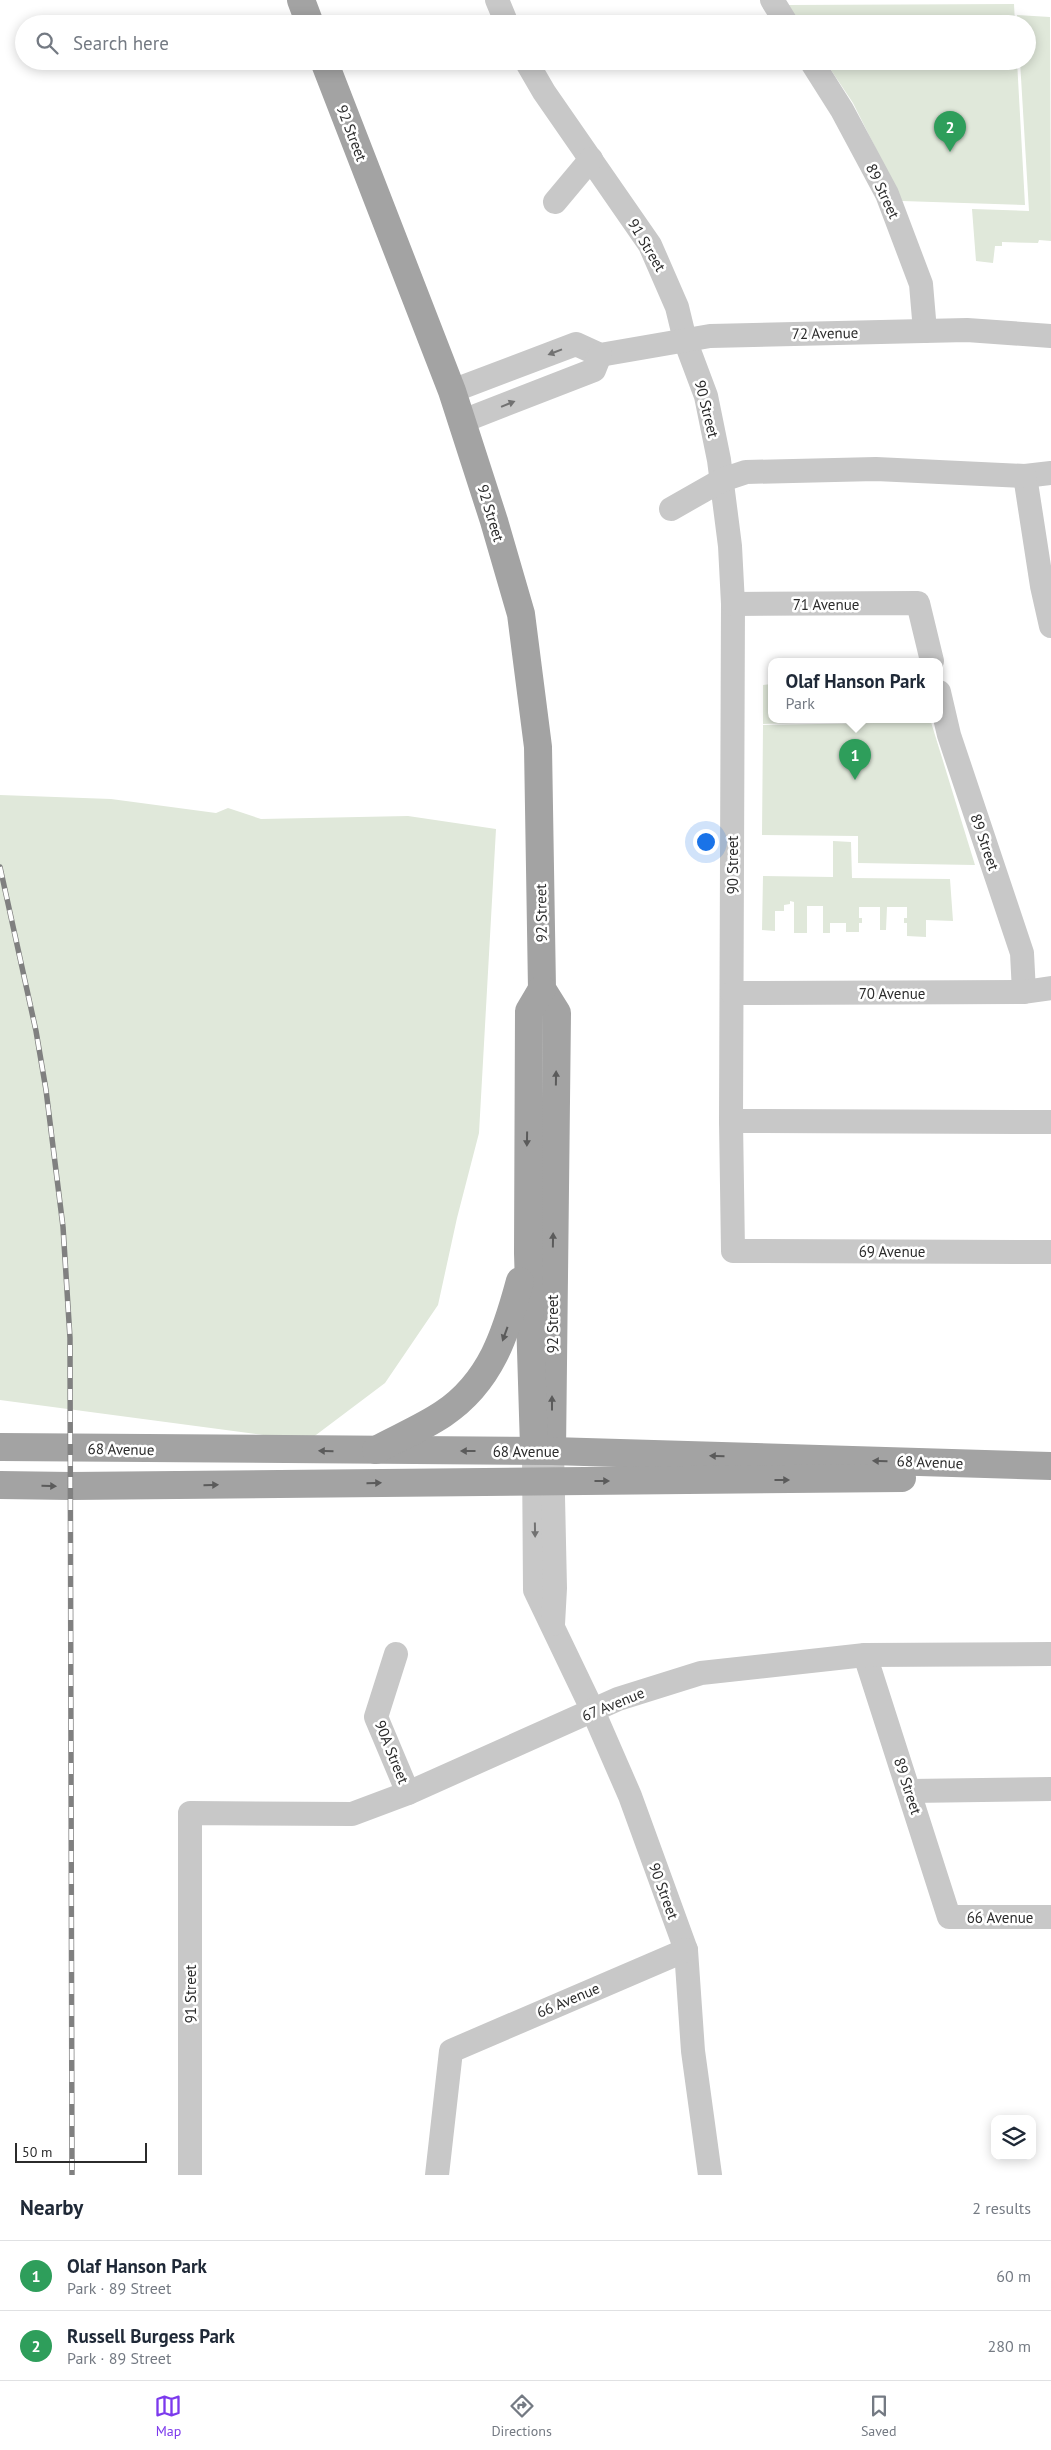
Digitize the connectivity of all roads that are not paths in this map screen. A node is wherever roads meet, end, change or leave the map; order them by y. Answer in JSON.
{"nodes":[{"id":1,"x":300,"y":0,"type":"edge"},
{"id":2,"x":498,"y":0,"type":"edge"},
{"id":3,"x":772,"y":0,"type":"edge"},
{"id":4,"x":306,"y":15,"type":"edge"},
{"id":5,"x":504,"y":15,"type":"edge"},
{"id":6,"x":781,"y":15,"type":"edge"},
{"id":7,"x":327,"y":70,"type":"edge"},
{"id":8,"x":531,"y":70,"type":"edge"},
{"id":9,"x":817,"y":70,"type":"edge"},
{"id":10,"x":591,"y":159,"type":"junction"},
{"id":11,"x":555,"y":202,"type":"dead end"},
{"id":12,"x":926,"y":331,"type":"junction"},
{"id":13,"x":1051,"y":336,"type":"edge"},
{"id":14,"x":686,"y":340,"type":"junction"},
{"id":15,"x":600,"y":355,"type":"junction"},
{"id":16,"x":452,"y":391,"type":"junction"},
{"id":17,"x":462,"y":421,"type":"junction"},
{"id":18,"x":1051,"y":473,"type":"edge"},
{"id":19,"x":1025,"y":476,"type":"junction"},
{"id":20,"x":722,"y":480,"type":"junction"},
{"id":21,"x":671,"y":509,"type":"dead end"},
{"id":22,"x":733,"y":604,"type":"junction"},
{"id":23,"x":1051,"y":626,"type":"edge"},
{"id":24,"x":931,"y":658,"type":"edge"},
{"id":25,"x":943,"y":709,"type":"edge"},
{"id":26,"x":1051,"y":988,"type":"edge"},
{"id":27,"x":542,"y":989,"type":"junction"},
{"id":28,"x":1024,"y":992,"type":"junction"},
{"id":29,"x":732,"y":994,"type":"junction"},
{"id":30,"x":731,"y":1121,"type":"junction"},
{"id":31,"x":1051,"y":1122,"type":"edge"},
{"id":32,"x":733,"y":1251,"type":"joint"},
{"id":33,"x":1051,"y":1252,"type":"edge"},
{"id":34,"x":528,"y":1253,"type":"junction"},
{"id":35,"x":0,"y":1448,"type":"edge"},
{"id":36,"x":374,"y":1451,"type":"junction"},
{"id":37,"x":543,"y":1451,"type":"junction"},
{"id":38,"x":1051,"y":1466,"type":"edge"},
{"id":39,"x":1051,"y":1472,"type":"edge"},
{"id":40,"x":544,"y":1482,"type":"junction"},
{"id":41,"x":0,"y":1485,"type":"edge"},
{"id":42,"x":396,"y":1654,"type":"dead end"},
{"id":43,"x":1051,"y":1654,"type":"edge"},
{"id":44,"x":865,"y":1655,"type":"junction"},
{"id":45,"x":593,"y":1711,"type":"junction"},
{"id":46,"x":1051,"y":1789,"type":"edge"},
{"id":47,"x":910,"y":1791,"type":"junction"},
{"id":48,"x":408,"y":1793,"type":"junction"},
{"id":49,"x":190,"y":1813,"type":"joint"},
{"id":50,"x":949,"y":1917,"type":"joint"},
{"id":51,"x":1051,"y":1917,"type":"edge"},
{"id":52,"x":686,"y":1950,"type":"junction"},
{"id":53,"x":190,"y":2175,"type":"edge"},
{"id":54,"x":438,"y":2175,"type":"edge"},
{"id":55,"x":710,"y":2175,"type":"edge"}],
"edges":[{"from":1,"to":4,"type":"main road"},
{"from":2,"to":5,"type":"street"},
{"from":3,"to":6,"type":"street"},
{"from":7,"to":16,"type":"main road","name":"92 Street"},
{"from":8,"to":10,"type":"street","name":"91 Street"},
{"from":9,"to":12,"type":"street","name":"89 Street"},
{"from":10,"to":11,"type":"street"},
{"from":10,"to":14,"type":"street","name":"91 Street"},
{"from":12,"to":13,"type":"street","name":"72 Avenue"},
{"from":12,"to":14,"type":"street","name":"72 Avenue"},
{"from":14,"to":15,"type":"street","name":"72 Avenue"},
{"from":14,"to":20,"type":"street","name":"90 Street"},
{"from":15,"to":16,"type":"street","one_way":true},
{"from":17,"to":15,"type":"street","one_way":true},
{"from":16,"to":17,"type":"main road","name":"92 Street"},
{"from":17,"to":27,"type":"main road","name":"92 Street"},
{"from":18,"to":19,"type":"street"},
{"from":19,"to":20,"type":"street"},
{"from":19,"to":23,"type":"street"},
{"from":20,"to":21,"type":"street"},
{"from":20,"to":22,"type":"street","name":"90 Street"},
{"from":22,"to":24,"type":"street","name":"71 Avenue"},
{"from":22,"to":29,"type":"street","name":"90 Street"},
{"from":25,"to":28,"type":"street","name":"89 Street"},
{"from":26,"to":28,"type":"street","name":"70 Avenue"},
{"from":27,"to":34,"type":"main road","name":"92 Street","one_way":true},
{"from":37,"to":27,"type":"main road","name":"92 Street","one_way":true},
{"from":28,"to":29,"type":"street","name":"70 Avenue"},
{"from":29,"to":30,"type":"street","name":"90 Street"},
{"from":30,"to":31,"type":"street"},
{"from":30,"to":32,"type":"street","name":"90 Street"},
{"from":32,"to":33,"type":"street","name":"69 Avenue"},
{"from":34,"to":36,"type":"main road","one_way":true},
{"from":34,"to":37,"type":"main road","name":"92 Street"},
{"from":36,"to":35,"type":"main road","name":"68 Avenue","one_way":true},
{"from":37,"to":36,"type":"main road","name":"68 Avenue","one_way":true},
{"from":38,"to":37,"type":"main road","name":"68 Avenue","one_way":true},
{"from":37,"to":40,"type":"street","name":"92 Street"},
{"from":40,"to":39,"type":"main road","name":"68 Avenue","one_way":true},
{"from":41,"to":40,"type":"main road","name":"68 Avenue","one_way":true},
{"from":40,"to":45,"type":"street","name":"90 Street"},
{"from":42,"to":48,"type":"street","name":"90A Street"},
{"from":43,"to":44,"type":"street","name":"67 Avenue"},
{"from":44,"to":45,"type":"street","name":"67 Avenue"},
{"from":44,"to":47,"type":"street","name":"89 Street"},
{"from":45,"to":48,"type":"street","name":"67 Avenue"},
{"from":45,"to":52,"type":"street","name":"90 Street"},
{"from":46,"to":47,"type":"street"},
{"from":47,"to":50,"type":"street","name":"89 Street"},
{"from":48,"to":49,"type":"street","name":"67 Avenue"},
{"from":49,"to":53,"type":"street","name":"91 Street"},
{"from":50,"to":51,"type":"street","name":"66 Avenue"},
{"from":52,"to":54,"type":"street","name":"66 Avenue"},
{"from":52,"to":55,"type":"street","name":"90 Street"}]}
